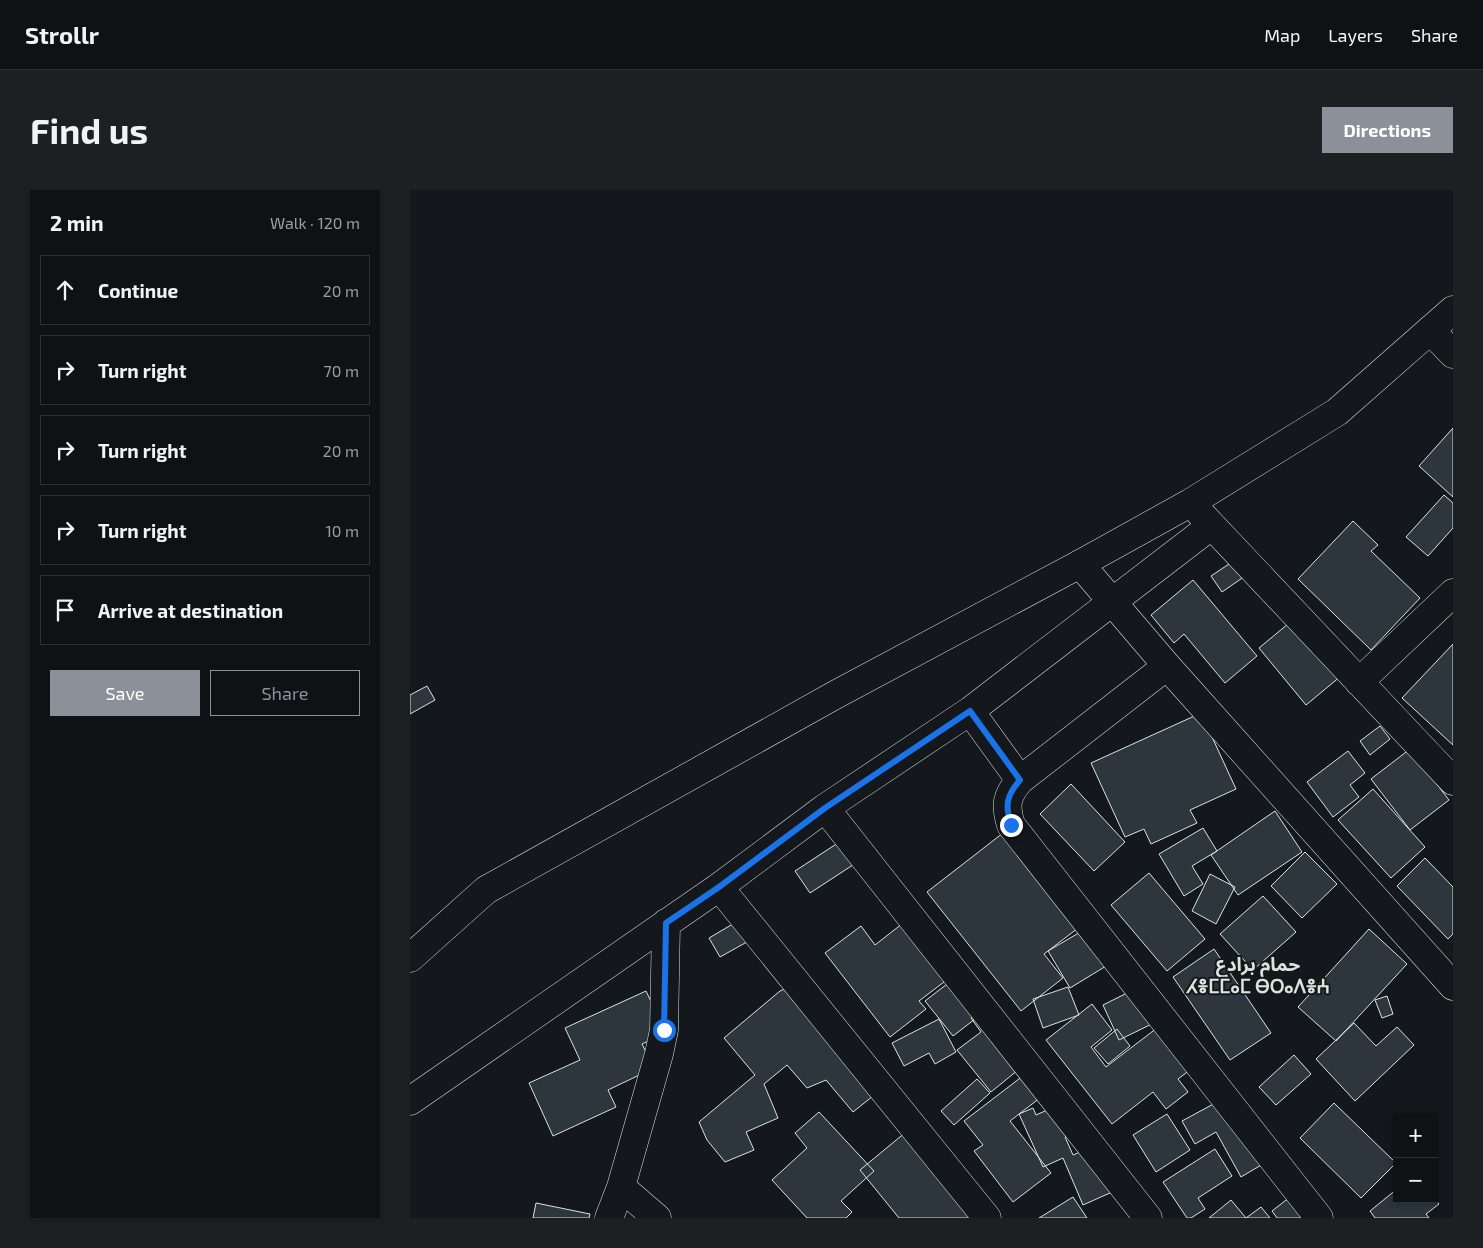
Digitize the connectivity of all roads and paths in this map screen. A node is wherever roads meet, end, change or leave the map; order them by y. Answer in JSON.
{"nodes":[{"id":1,"x":1453,"y":310,"type":"edge"},
{"id":2,"x":1430,"y":330,"type":"junction"},
{"id":3,"x":1453,"y":354,"type":"edge"},
{"id":4,"x":1190,"y":503,"type":"junction"},
{"id":5,"x":1211,"y":526,"type":"junction"},
{"id":6,"x":1080,"y":564,"type":"junction"},
{"id":7,"x":1453,"y":593,"type":"edge"},
{"id":8,"x":1112,"y":602,"type":"junction"},
{"id":9,"x":1167,"y":666,"type":"junction"},
{"id":10,"x":1359,"y":682,"type":"junction"},
{"id":11,"x":970,"y":711,"type":"junction"},
{"id":12,"x":1020,"y":780,"type":"junction"},
{"id":13,"x":1453,"y":781,"type":"edge"},
{"id":14,"x":825,"y":808,"type":"junction"},
{"id":15,"x":719,"y":887,"type":"junction"},
{"id":16,"x":666,"y":923,"type":"junction"},
{"id":17,"x":410,"y":958,"type":"edge"},
{"id":18,"x":1453,"y":986,"type":"edge"},
{"id":19,"x":410,"y":1101,"type":"edge"},
{"id":20,"x":622,"y":1187,"type":"junction"},
{"id":21,"x":609,"y":1218,"type":"edge"},
{"id":22,"x":657,"y":1218,"type":"edge"},
{"id":23,"x":987,"y":1218,"type":"edge"},
{"id":24,"x":1148,"y":1218,"type":"edge"},
{"id":25,"x":1318,"y":1218,"type":"edge"}],
"edges":[{"from":1,"to":2,"type":"street"},
{"from":2,"to":3,"type":"street"},
{"from":2,"to":4,"type":"street"},
{"from":4,"to":5,"type":"street"},
{"from":4,"to":6,"type":"street"},
{"from":5,"to":8,"type":"street"},
{"from":5,"to":10,"type":"street"},
{"from":6,"to":8,"type":"street"},
{"from":6,"to":17,"type":"street"},
{"from":7,"to":10,"type":"street"},
{"from":8,"to":9,"type":"street"},
{"from":8,"to":11,"type":"street"},
{"from":9,"to":12,"type":"street"},
{"from":9,"to":18,"type":"street"},
{"from":10,"to":13,"type":"street"},
{"from":11,"to":12,"type":"street"},
{"from":11,"to":14,"type":"street"},
{"from":12,"to":25,"type":"street"},
{"from":14,"to":15,"type":"street"},
{"from":14,"to":24,"type":"street"},
{"from":15,"to":16,"type":"street"},
{"from":15,"to":23,"type":"street"},
{"from":16,"to":19,"type":"street"},
{"from":16,"to":20,"type":"street"},
{"from":20,"to":21,"type":"street"},
{"from":20,"to":22,"type":"street"}]}
